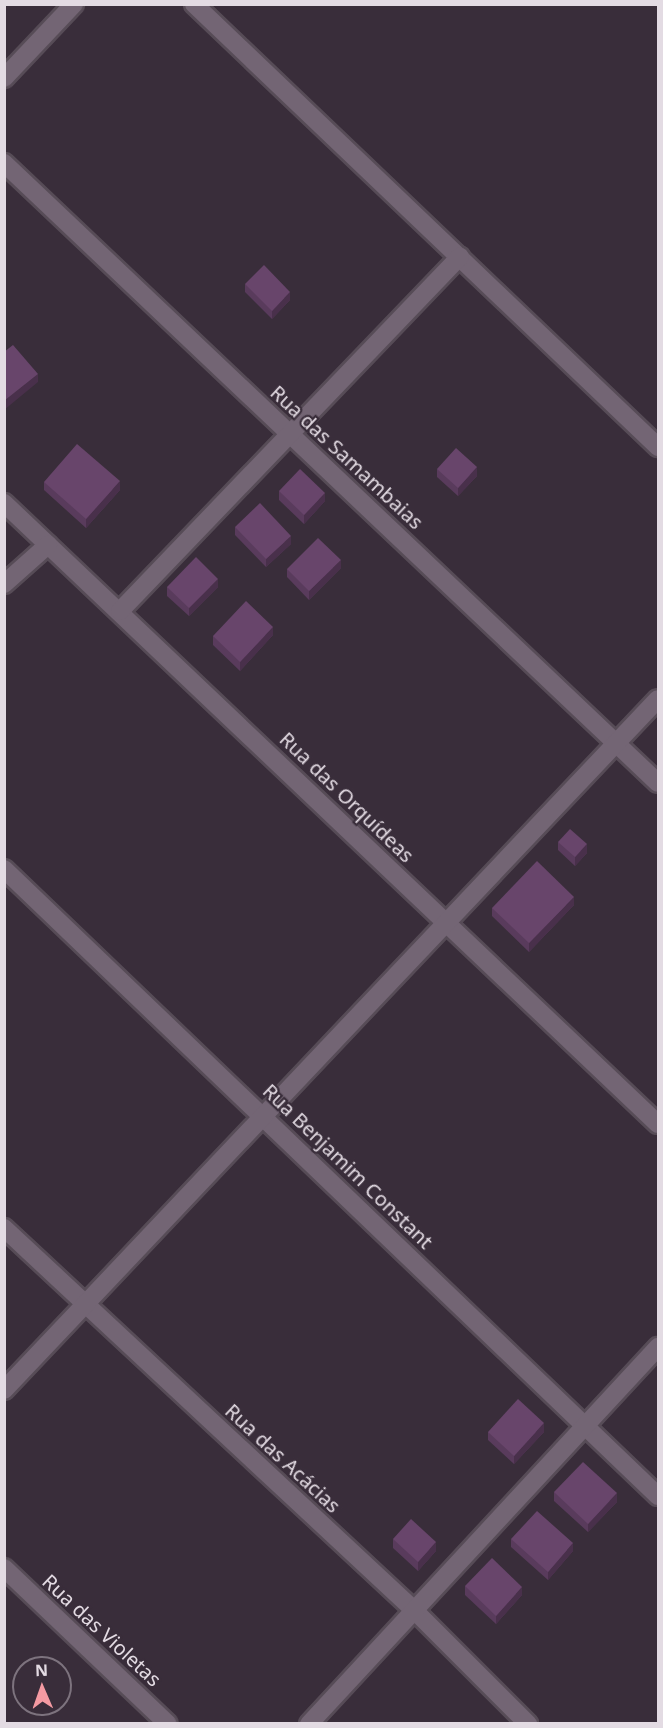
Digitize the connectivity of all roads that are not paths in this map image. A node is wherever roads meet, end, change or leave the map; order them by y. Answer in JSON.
{"nodes":[{"id":1,"x":74,"y":4,"type":"edge"},
{"id":2,"x":194,"y":4,"type":"edge"},
{"id":3,"x":4,"y":78,"type":"edge"},
{"id":4,"x":4,"y":163,"type":"edge"},
{"id":5,"x":460,"y":257,"type":"junction"},
{"id":6,"x":291,"y":435,"type":"junction"},
{"id":7,"x":658,"y":447,"type":"edge"},
{"id":8,"x":4,"y":503,"type":"edge"},
{"id":9,"x":48,"y":545,"type":"junction"},
{"id":10,"x":4,"y":584,"type":"edge"},
{"id":11,"x":120,"y":611,"type":"junction"},
{"id":12,"x":658,"y":699,"type":"edge"},
{"id":13,"x":618,"y":744,"type":"junction"},
{"id":14,"x":658,"y":783,"type":"edge"},
{"id":15,"x":4,"y":869,"type":"edge"},
{"id":16,"x":447,"y":924,"type":"junction"},
{"id":17,"x":265,"y":1117,"type":"junction"},
{"id":18,"x":658,"y":1124,"type":"edge"},
{"id":19,"x":4,"y":1228,"type":"edge"},
{"id":20,"x":85,"y":1305,"type":"junction"},
{"id":21,"x":658,"y":1347,"type":"edge"},
{"id":22,"x":4,"y":1390,"type":"edge"},
{"id":23,"x":584,"y":1425,"type":"junction"},
{"id":24,"x":658,"y":1496,"type":"edge"},
{"id":25,"x":4,"y":1568,"type":"edge"},
{"id":26,"x":415,"y":1611,"type":"junction"},
{"id":27,"x":168,"y":1724,"type":"edge"},
{"id":28,"x":309,"y":1724,"type":"edge"},
{"id":29,"x":528,"y":1724,"type":"edge"}],
"edges":[{"from":1,"to":3,"type":"street"},
{"from":2,"to":5,"type":"street"},
{"from":4,"to":6,"type":"street","name":"Rua das Samambaias"},
{"from":5,"to":6,"type":"street"},
{"from":5,"to":7,"type":"street"},
{"from":6,"to":11,"type":"street"},
{"from":6,"to":13,"type":"street","name":"Rua das Samambaias"},
{"from":8,"to":9,"type":"street","name":"Rua das Orquídeas"},
{"from":9,"to":10,"type":"street"},
{"from":9,"to":11,"type":"street","name":"Rua das Orquídeas"},
{"from":11,"to":16,"type":"street","name":"Rua das Orquídeas"},
{"from":12,"to":13,"type":"street"},
{"from":13,"to":14,"type":"street","name":"Rua das Samambaias"},
{"from":13,"to":16,"type":"street"},
{"from":15,"to":17,"type":"street","name":"Rua Benjamim Constant"},
{"from":16,"to":17,"type":"street"},
{"from":16,"to":18,"type":"street","name":"Rua das Orquídeas"},
{"from":17,"to":20,"type":"street"},
{"from":17,"to":23,"type":"street","name":"Rua Benjamim Constant"},
{"from":19,"to":20,"type":"street","name":"Rua das Acácias"},
{"from":20,"to":22,"type":"street"},
{"from":20,"to":26,"type":"street","name":"Rua das Acácias"},
{"from":21,"to":23,"type":"street"},
{"from":23,"to":24,"type":"street","name":"Rua Benjamim Constant"},
{"from":23,"to":26,"type":"street"},
{"from":25,"to":27,"type":"street","name":"Rua das Violetas"},
{"from":26,"to":28,"type":"street"},
{"from":26,"to":29,"type":"street","name":"Rua das Acácias"}]}
